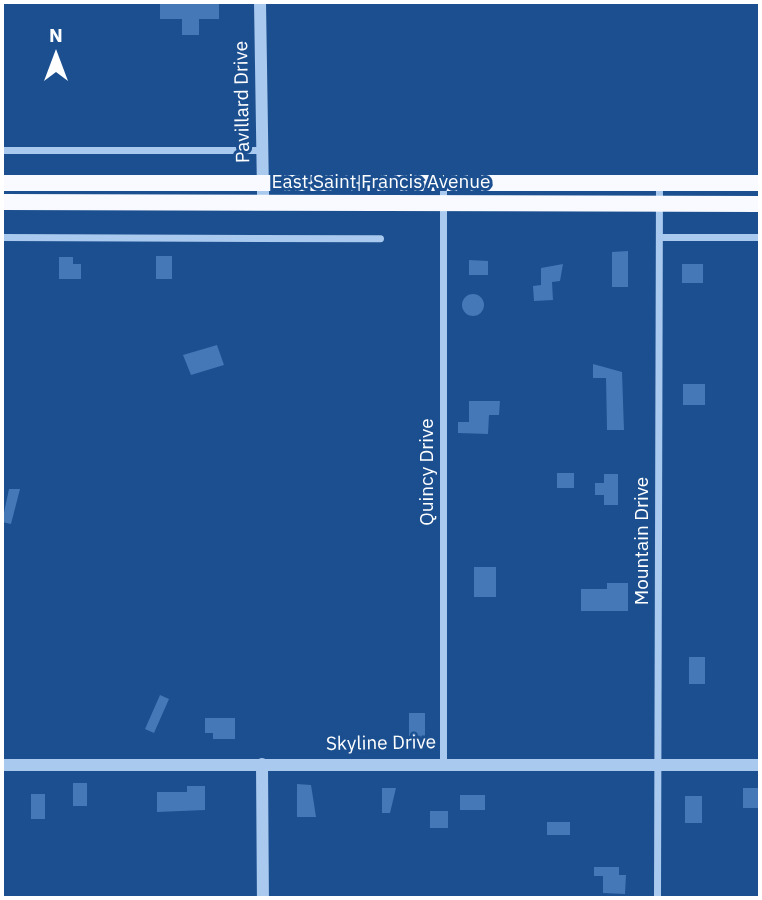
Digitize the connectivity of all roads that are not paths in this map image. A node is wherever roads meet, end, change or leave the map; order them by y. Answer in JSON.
{"nodes":[{"id":1,"x":260,"y":2,"type":"edge"},
{"id":2,"x":2,"y":150,"type":"edge"},
{"id":3,"x":262,"y":150,"type":"junction"},
{"id":4,"x":2,"y":183,"type":"edge"},
{"id":5,"x":262,"y":183,"type":"junction"},
{"id":6,"x":443,"y":183,"type":"junction"},
{"id":7,"x":659,"y":183,"type":"junction"},
{"id":8,"x":760,"y":183,"type":"edge"},
{"id":9,"x":2,"y":202,"type":"edge"},
{"id":10,"x":262,"y":202,"type":"junction"},
{"id":11,"x":443,"y":203,"type":"junction"},
{"id":12,"x":659,"y":204,"type":"junction"},
{"id":13,"x":760,"y":204,"type":"edge"},
{"id":14,"x":2,"y":236,"type":"edge"},
{"id":15,"x":659,"y":237,"type":"junction"},
{"id":16,"x":760,"y":237,"type":"edge"},
{"id":17,"x":380,"y":238,"type":"dead end"},
{"id":18,"x":443,"y":761,"type":"junction"},
{"id":19,"x":262,"y":764,"type":"junction"},
{"id":20,"x":658,"y":764,"type":"junction"},
{"id":21,"x":2,"y":765,"type":"edge"},
{"id":22,"x":760,"y":765,"type":"edge"},
{"id":23,"x":263,"y":898,"type":"edge"},
{"id":24,"x":657,"y":898,"type":"edge"}],
"edges":[{"from":1,"to":3,"type":"street","name":"Pavillard Drive"},
{"from":2,"to":3,"type":"street","name":"East Saint Francis Avenue"},
{"from":3,"to":5,"type":"street","name":"Pavillard Drive"},
{"from":4,"to":5,"type":"highway","name":"East Saint Francis Avenue"},
{"from":5,"to":6,"type":"highway","name":"East Saint Francis Avenue"},
{"from":5,"to":10,"type":"street","name":"Pavillard Drive"},
{"from":6,"to":7,"type":"highway","name":"East Saint Francis Avenue"},
{"from":6,"to":11,"type":"street","name":"Quincy Drive"},
{"from":7,"to":8,"type":"highway","name":"East Saint Francis Avenue"},
{"from":7,"to":12,"type":"street","name":"Mountain Drive"},
{"from":9,"to":10,"type":"highway","name":"East Saint Francis Avenue"},
{"from":10,"to":11,"type":"highway","name":"East Saint Francis Avenue"},
{"from":11,"to":12,"type":"highway","name":"East Saint Francis Avenue"},
{"from":11,"to":18,"type":"street","name":"Quincy Drive"},
{"from":12,"to":13,"type":"highway","name":"East Saint Francis Avenue"},
{"from":12,"to":15,"type":"street","name":"Mountain Drive"},
{"from":14,"to":17,"type":"street"},
{"from":15,"to":16,"type":"street"},
{"from":15,"to":20,"type":"street","name":"Mountain Drive"},
{"from":18,"to":19,"type":"street","name":"Skyline Drive"},
{"from":18,"to":20,"type":"street","name":"Skyline Drive"},
{"from":19,"to":21,"type":"street","name":"Skyline Drive"},
{"from":19,"to":23,"type":"street"},
{"from":20,"to":22,"type":"street","name":"Skyline Drive"},
{"from":20,"to":24,"type":"street","name":"Mountain Drive"}]}
